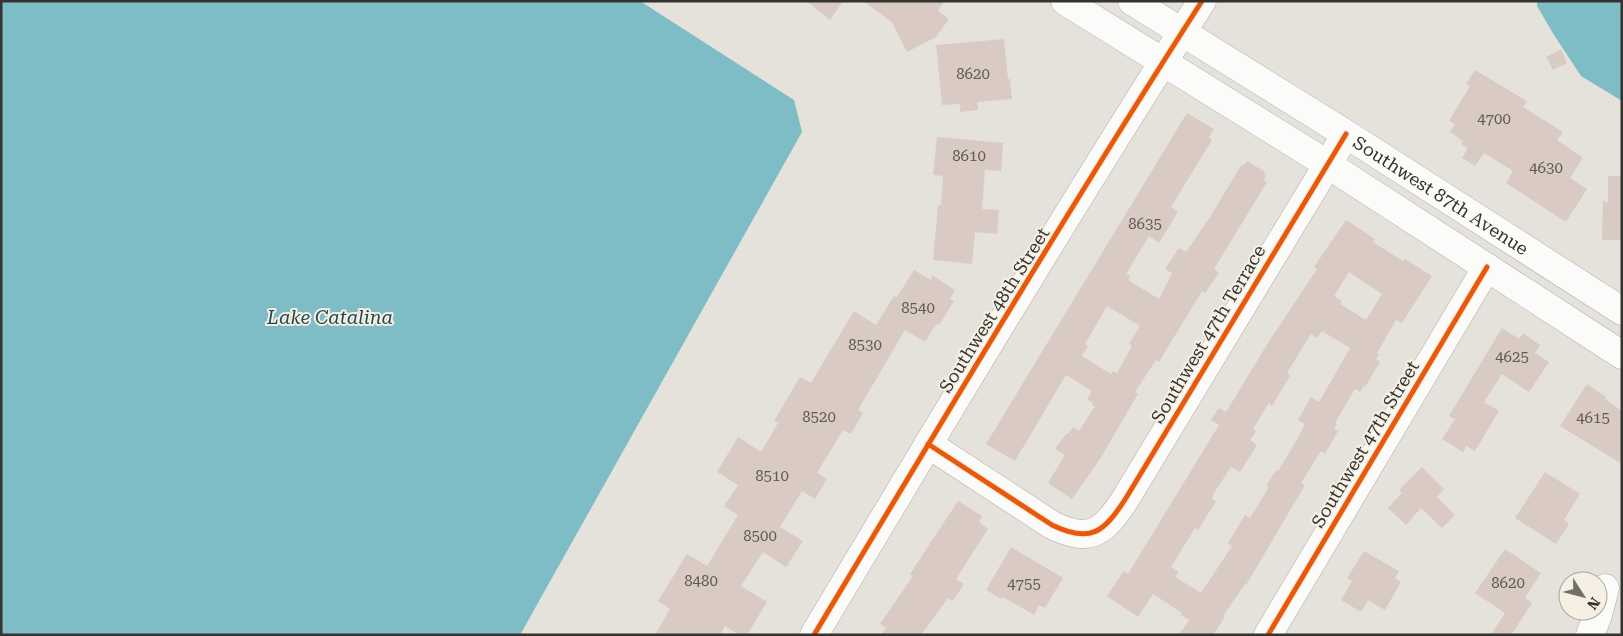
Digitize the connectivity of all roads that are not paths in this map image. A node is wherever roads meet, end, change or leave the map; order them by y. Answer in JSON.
{"nodes":[{"id":1,"x":1066,"y":1,"type":"edge"},
{"id":2,"x":1132,"y":1,"type":"edge"},
{"id":3,"x":1202,"y":1,"type":"edge"},
{"id":4,"x":1182,"y":32,"type":"junction"},
{"id":5,"x":1163,"y":61,"type":"junction"},
{"id":6,"x":1346,"y":134,"type":"junction"},
{"id":7,"x":1327,"y":164,"type":"junction"},
{"id":8,"x":1508,"y":237,"type":"junction"},
{"id":9,"x":1487,"y":267,"type":"junction"},
{"id":10,"x":1622,"y":311,"type":"edge"},
{"id":11,"x":1622,"y":355,"type":"edge"},
{"id":12,"x":928,"y":444,"type":"junction"},
{"id":13,"x":1596,"y":621,"type":"edge"},
{"id":14,"x":814,"y":635,"type":"edge"},
{"id":15,"x":1268,"y":635,"type":"edge"},
{"id":16,"x":1590,"y":635,"type":"edge"}],
"edges":[{"from":1,"to":5,"type":"street","name":"Southwest 87th Avenue"},
{"from":2,"to":4,"type":"street","name":"Southwest 87th Avenue"},
{"from":3,"to":4,"type":"street","name":"Southwest 48th Street"},
{"from":4,"to":5,"type":"street","name":"Southwest 48th Street"},
{"from":4,"to":6,"type":"street","name":"Southwest 87th Avenue"},
{"from":5,"to":7,"type":"street","name":"Southwest 87th Avenue"},
{"from":5,"to":12,"type":"street","name":"Southwest 48th Street"},
{"from":6,"to":7,"type":"street","name":"Southwest 47th Terrace"},
{"from":6,"to":8,"type":"street","name":"Southwest 87th Avenue"},
{"from":7,"to":9,"type":"street","name":"Southwest 87th Avenue"},
{"from":7,"to":12,"type":"street","name":"Southwest 47th Terrace"},
{"from":8,"to":9,"type":"street","name":"Southwest 47th Street"},
{"from":8,"to":10,"type":"street","name":"Southwest 87th Avenue"},
{"from":9,"to":11,"type":"street","name":"Southwest 87th Avenue"},
{"from":9,"to":15,"type":"street","name":"Southwest 47th Street"},
{"from":12,"to":14,"type":"street","name":"Southwest 48th Street"},
{"from":13,"to":16,"type":"street"}]}
